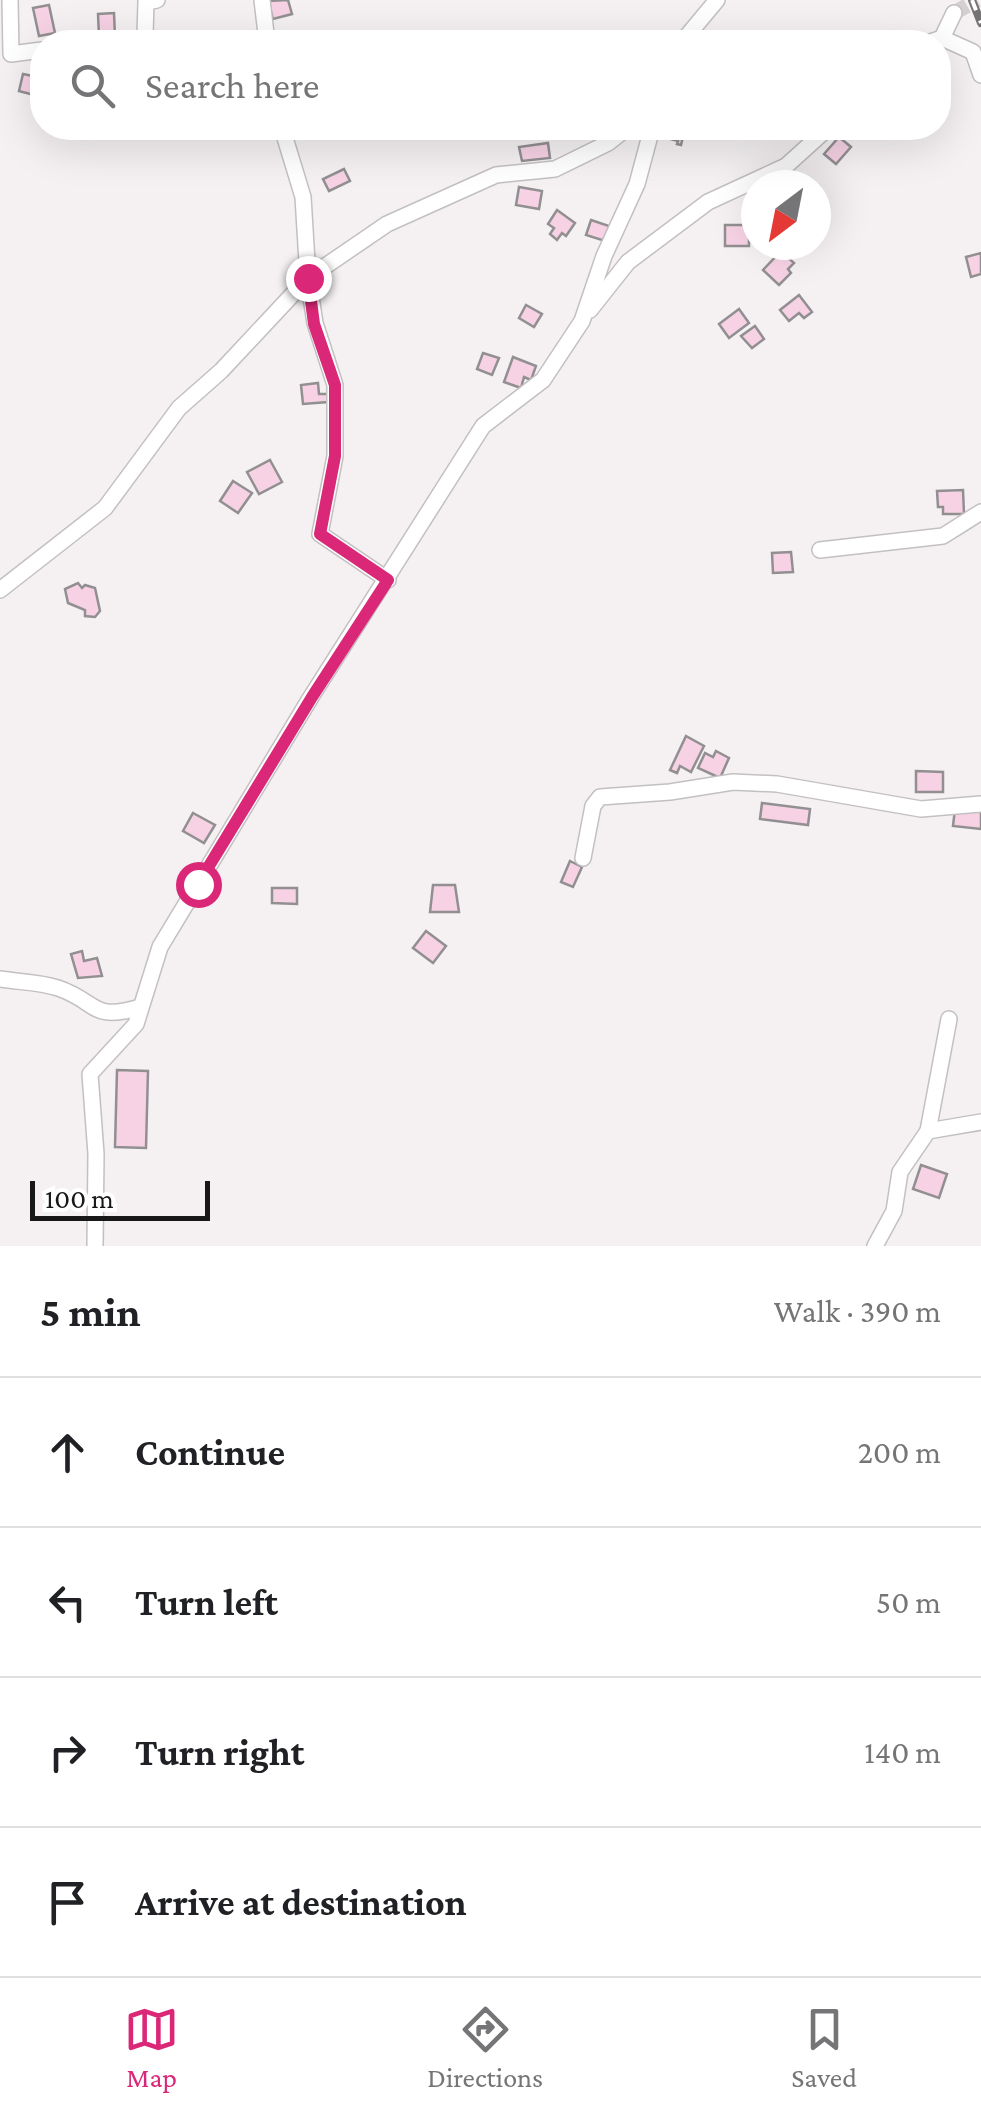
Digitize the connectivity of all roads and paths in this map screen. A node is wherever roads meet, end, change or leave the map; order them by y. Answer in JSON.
{"nodes":[{"id":1,"x":10,"y":0,"type":"edge"},
{"id":2,"x":157,"y":0,"type":"edge"},
{"id":3,"x":262,"y":0,"type":"edge"},
{"id":4,"x":717,"y":0,"type":"edge"},
{"id":5,"x":954,"y":13,"type":"tunnel mouth"},
{"id":6,"x":145,"y":30,"type":"edge"},
{"id":7,"x":265,"y":30,"type":"edge"},
{"id":8,"x":692,"y":30,"type":"edge"},
{"id":9,"x":943,"y":30,"type":"edge"},
{"id":10,"x":951,"y":45,"type":"edge"},
{"id":11,"x":30,"y":52,"type":"edge"},
{"id":12,"x":981,"y":76,"type":"edge"},
{"id":13,"x":286,"y":140,"type":"edge"},
{"id":14,"x":613,"y":140,"type":"edge"},
{"id":15,"x":649,"y":140,"type":"edge"},
{"id":16,"x":815,"y":140,"type":"edge"},
{"id":17,"x":308,"y":278,"type":"junction"},
{"id":18,"x":582,"y":321,"type":"junction"},
{"id":19,"x":981,"y":512,"type":"edge"},
{"id":20,"x":820,"y":550,"type":"dead end"},
{"id":21,"x":388,"y":580,"type":"junction"},
{"id":22,"x":0,"y":590,"type":"edge"},
{"id":23,"x":981,"y":804,"type":"edge"},
{"id":24,"x":583,"y":858,"type":"dead end"},
{"id":25,"x":0,"y":979,"type":"edge"},
{"id":26,"x":142,"y":1007,"type":"junction"},
{"id":27,"x":950,"y":1019,"type":"dead end"},
{"id":28,"x":981,"y":1122,"type":"edge"},
{"id":29,"x":928,"y":1130,"type":"junction"},
{"id":30,"x":95,"y":1246,"type":"edge"},
{"id":31,"x":875,"y":1246,"type":"edge"}],
"edges":[{"from":1,"to":11,"type":"street"},
{"from":2,"to":6,"type":"street"},
{"from":3,"to":7,"type":"street"},
{"from":4,"to":8,"type":"street"},
{"from":5,"to":9,"type":"street"},
{"from":10,"to":12,"type":"street"},
{"from":13,"to":17,"type":"street"},
{"from":14,"to":17,"type":"street"},
{"from":15,"to":18,"type":"street"},
{"from":16,"to":18,"type":"street"},
{"from":17,"to":21,"type":"street"},
{"from":17,"to":22,"type":"street"},
{"from":18,"to":21,"type":"street"},
{"from":19,"to":20,"type":"street"},
{"from":21,"to":26,"type":"street"},
{"from":23,"to":24,"type":"street"},
{"from":25,"to":26,"type":"street"},
{"from":26,"to":30,"type":"street"},
{"from":27,"to":29,"type":"street"},
{"from":28,"to":29,"type":"street"},
{"from":29,"to":31,"type":"street"}]}
